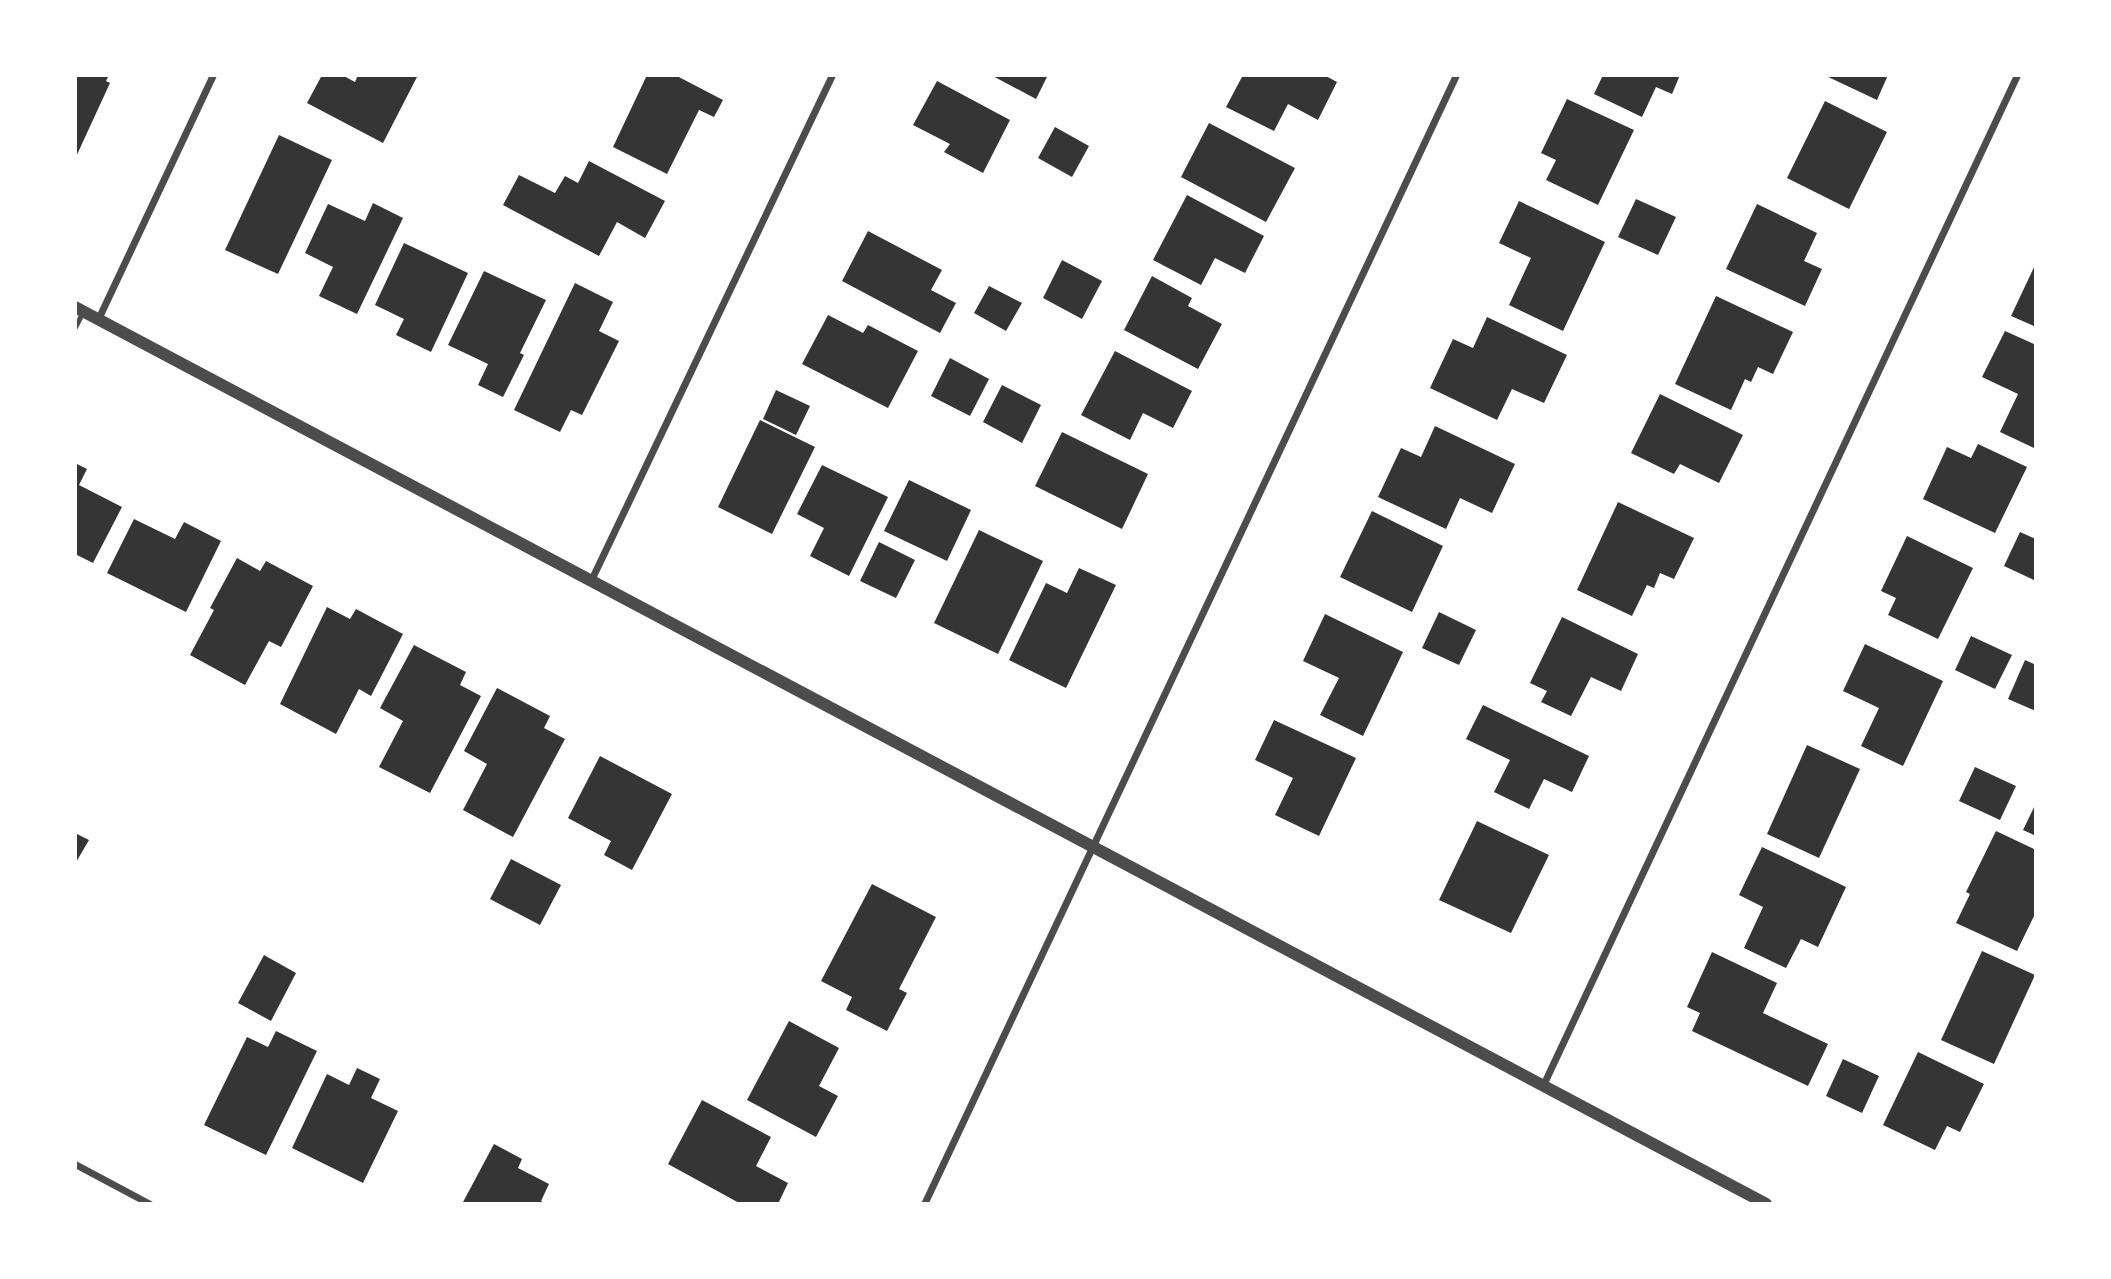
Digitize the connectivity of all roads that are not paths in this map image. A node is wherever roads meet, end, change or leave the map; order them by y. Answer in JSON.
{"nodes":[{"id":1,"x":213,"y":75,"type":"edge"},
{"id":2,"x":832,"y":75,"type":"edge"},
{"id":3,"x":1456,"y":75,"type":"edge"},
{"id":4,"x":2017,"y":75,"type":"edge"},
{"id":5,"x":79,"y":309,"type":"edge"},
{"id":6,"x":98,"y":319,"type":"junction"},
{"id":7,"x":75,"y":327,"type":"edge"},
{"id":8,"x":591,"y":580,"type":"junction"},
{"id":9,"x":1093,"y":847,"type":"junction"},
{"id":10,"x":1543,"y":1085,"type":"junction"},
{"id":11,"x":75,"y":1164,"type":"edge"},
{"id":12,"x":150,"y":1204,"type":"edge"},
{"id":13,"x":924,"y":1204,"type":"edge"},
{"id":14,"x":1766,"y":1204,"type":"edge"}],
"edges":[{"from":1,"to":6,"type":"street"},
{"from":2,"to":8,"type":"street"},
{"from":3,"to":9,"type":"street"},
{"from":4,"to":10,"type":"street"},
{"from":5,"to":6,"type":"street"},
{"from":5,"to":7,"type":"lane"},
{"from":6,"to":8,"type":"street"},
{"from":8,"to":9,"type":"street"},
{"from":9,"to":10,"type":"street"},
{"from":9,"to":13,"type":"street"},
{"from":10,"to":14,"type":"street"},
{"from":11,"to":12,"type":"street"}]}
